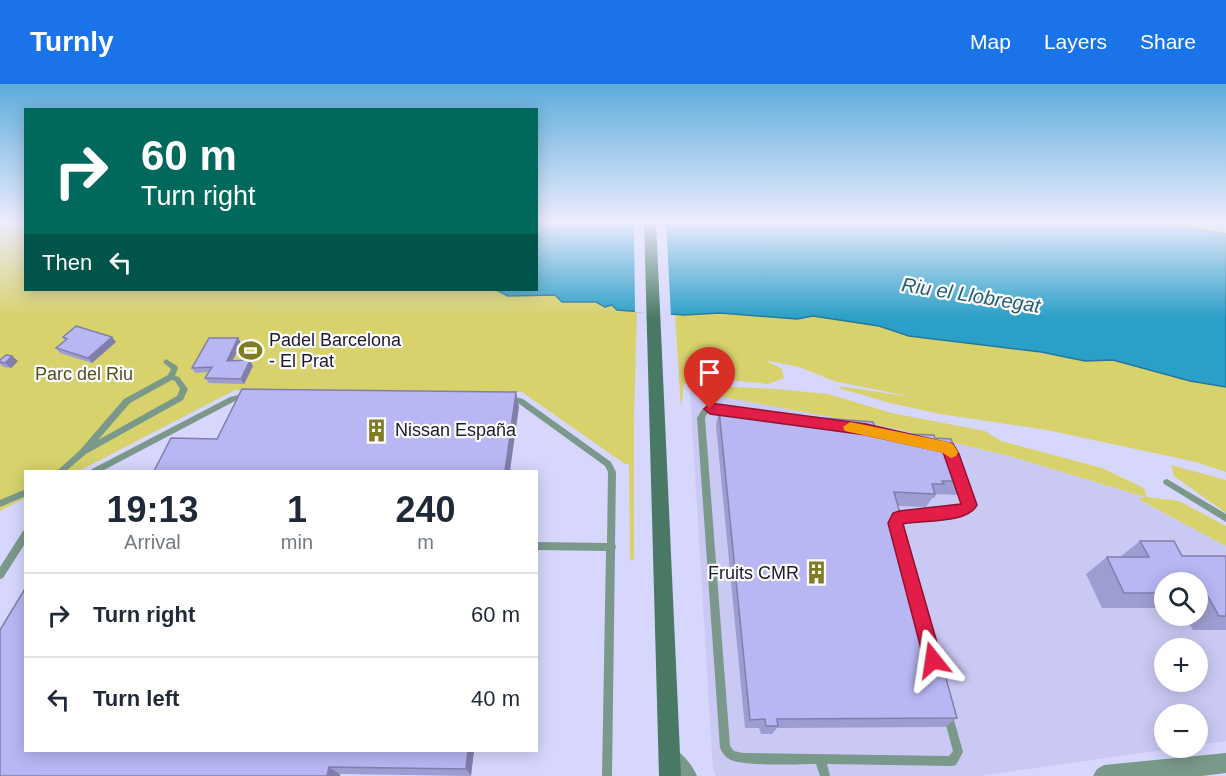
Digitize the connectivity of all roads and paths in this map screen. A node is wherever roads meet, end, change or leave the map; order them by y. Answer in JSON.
{"nodes":[{"id":1,"x":651,"y":253,"type":"edge"},
{"id":2,"x":166,"y":362,"type":"dead end"},
{"id":3,"x":171,"y":377,"type":"junction"},
{"id":4,"x":254,"y":396,"type":"edge"},
{"id":5,"x":500,"y":398,"type":"edge"},
{"id":6,"x":83,"y":452,"type":"junction"},
{"id":7,"x":62,"y":470,"type":"edge"},
{"id":8,"x":97,"y":470,"type":"edge"},
{"id":9,"x":1167,"y":482,"type":"dead end"},
{"id":10,"x":24,"y":493,"type":"edge"},
{"id":11,"x":0,"y":504,"type":"edge"},
{"id":12,"x":1226,"y":518,"type":"edge"},
{"id":13,"x":24,"y":537,"type":"edge"},
{"id":14,"x":538,"y":546,"type":"edge"},
{"id":15,"x":612,"y":547,"type":"junction"},
{"id":16,"x":0,"y":575,"type":"edge"},
{"id":17,"x":820,"y":759,"type":"junction"},
{"id":18,"x":1226,"y":763,"type":"edge"},
{"id":19,"x":669,"y":766,"type":"edge"},
{"id":20,"x":607,"y":776,"type":"edge"},
{"id":21,"x":686,"y":776,"type":"edge"},
{"id":22,"x":825,"y":776,"type":"edge"},
{"id":23,"x":1104,"y":776,"type":"edge"}],
"edges":[{"from":1,"to":19,"type":"main road"},
{"from":2,"to":3,"type":"lane"},
{"from":3,"to":6,"type":"lane"},
{"from":3,"to":6,"type":"lane"},
{"from":4,"to":8,"type":"lane"},
{"from":5,"to":15,"type":"lane"},
{"from":6,"to":7,"type":"lane"},
{"from":9,"to":12,"type":"lane"},
{"from":10,"to":11,"type":"lane"},
{"from":13,"to":16,"type":"lane"},
{"from":14,"to":15,"type":"lane"},
{"from":15,"to":20,"type":"lane"},
{"from":17,"to":17,"type":"lane"},
{"from":17,"to":22,"type":"lane"},
{"from":18,"to":23,"type":"street"},
{"from":19,"to":21,"type":"street"}]}
